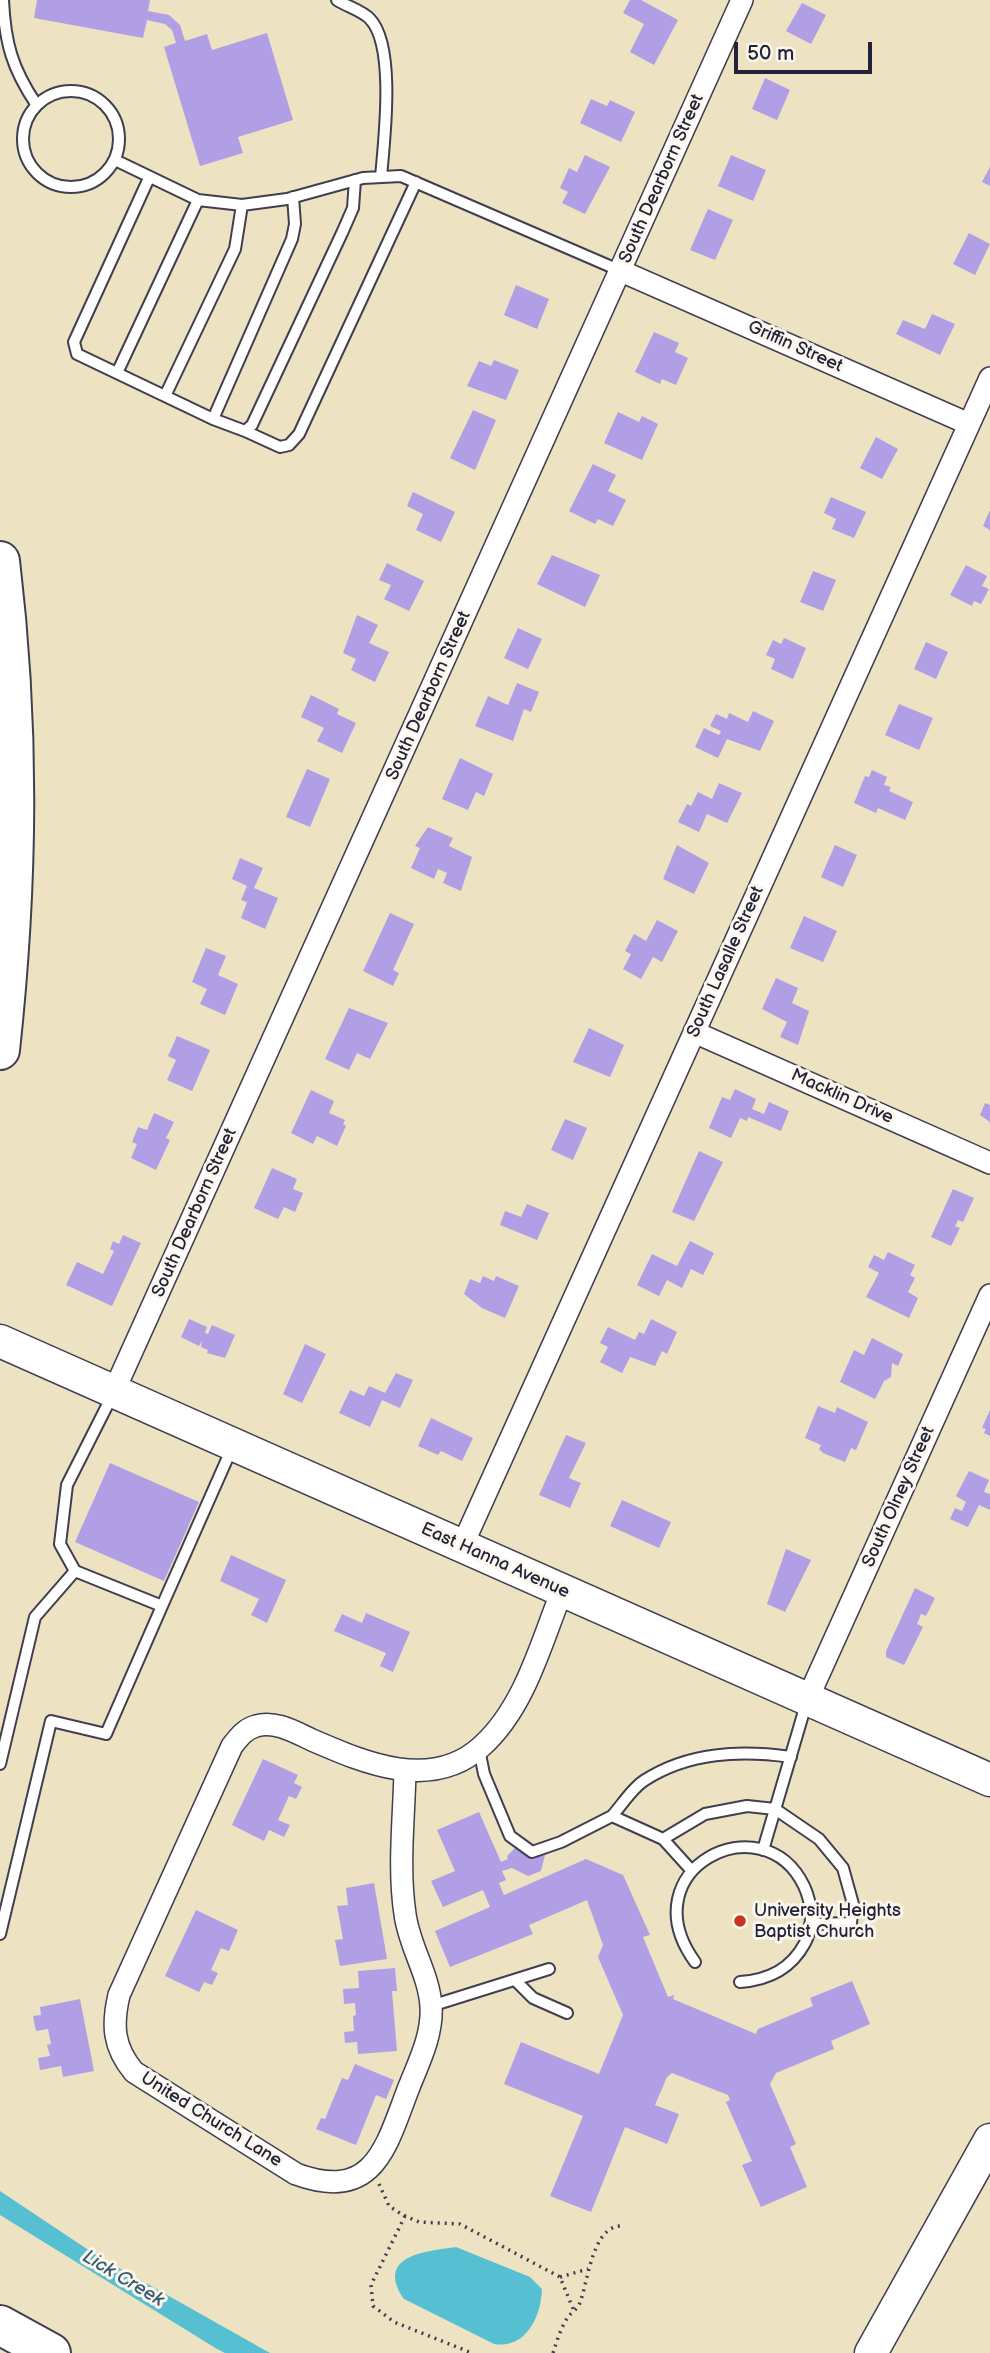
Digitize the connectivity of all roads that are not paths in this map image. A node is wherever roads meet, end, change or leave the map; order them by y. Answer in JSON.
{"nodes":[{"id":1,"x":337,"y":0,"type":"edge"},
{"id":2,"x":742,"y":0,"type":"edge"},
{"id":3,"x":2,"y":3,"type":"edge"},
{"id":4,"x":36,"y":104,"type":"junction"},
{"id":5,"x":115,"y":160,"type":"junction"},
{"id":6,"x":381,"y":177,"type":"junction"},
{"id":7,"x":149,"y":178,"type":"junction"},
{"id":8,"x":355,"y":180,"type":"junction"},
{"id":9,"x":416,"y":182,"type":"junction"},
{"id":10,"x":293,"y":197,"type":"junction"},
{"id":11,"x":198,"y":200,"type":"junction"},
{"id":12,"x":242,"y":205,"type":"junction"},
{"id":13,"x":621,"y":271,"type":"junction"},
{"id":14,"x":117,"y":373,"type":"junction"},
{"id":15,"x":990,"y":378,"type":"edge"},
{"id":16,"x":165,"y":396,"type":"junction"},
{"id":17,"x":213,"y":419,"type":"junction"},
{"id":18,"x":970,"y":424,"type":"junction"},
{"id":19,"x":245,"y":431,"type":"junction"},
{"id":20,"x":0,"y":561,"type":"edge"},
{"id":21,"x":694,"y":1032,"type":"junction"},
{"id":22,"x":0,"y":1050,"type":"edge"},
{"id":23,"x":990,"y":1163,"type":"edge"},
{"id":24,"x":990,"y":1295,"type":"edge"},
{"id":25,"x":9,"y":1345,"type":"edge"},
{"id":26,"x":114,"y":1391,"type":"junction"},
{"id":27,"x":234,"y":1445,"type":"junction"},
{"id":28,"x":462,"y":1546,"type":"junction"},
{"id":29,"x":75,"y":1571,"type":"junction"},
{"id":30,"x":562,"y":1591,"type":"junction"},
{"id":31,"x":162,"y":1606,"type":"junction"},
{"id":32,"x":808,"y":1698,"type":"junction"},
{"id":33,"x":478,"y":1749,"type":"junction"},
{"id":34,"x":791,"y":1757,"type":"junction"},
{"id":35,"x":0,"y":1763,"type":"edge"},
{"id":36,"x":405,"y":1771,"type":"junction"},
{"id":37,"x":990,"y":1780,"type":"edge"},
{"id":38,"x":775,"y":1809,"type":"junction"},
{"id":39,"x":612,"y":1816,"type":"junction"},
{"id":40,"x":663,"y":1839,"type":"junction"},
{"id":41,"x":763,"y":1850,"type":"junction"},
{"id":42,"x":692,"y":1871,"type":"junction"},
{"id":43,"x":810,"y":1924,"type":"junction"},
{"id":44,"x":0,"y":1934,"type":"edge"},
{"id":45,"x":695,"y":1962,"type":"dead end"},
{"id":46,"x":549,"y":1969,"type":"dead end"},
{"id":47,"x":515,"y":1980,"type":"junction"},
{"id":48,"x":740,"y":1982,"type":"dead end"},
{"id":49,"x":431,"y":2006,"type":"junction"},
{"id":50,"x":567,"y":2013,"type":"dead end"},
{"id":51,"x":990,"y":2140,"type":"edge"},
{"id":52,"x":0,"y":2325,"type":"edge"},
{"id":53,"x":51,"y":2353,"type":"edge"},
{"id":54,"x":871,"y":2353,"type":"edge"}],
"edges":[{"from":1,"to":6,"type":"lane"},
{"from":2,"to":13,"type":"street","name":"South Dearborn Street"},
{"from":3,"to":4,"type":"lane"},
{"from":4,"to":5,"type":"lane"},
{"from":4,"to":5,"type":"lane"},
{"from":5,"to":7,"type":"lane"},
{"from":6,"to":8,"type":"lane"},
{"from":6,"to":9,"type":"lane"},
{"from":7,"to":11,"type":"lane"},
{"from":7,"to":14,"type":"lane"},
{"from":8,"to":10,"type":"lane"},
{"from":8,"to":19,"type":"lane"},
{"from":9,"to":13,"type":"lane"},
{"from":9,"to":19,"type":"lane"},
{"from":10,"to":12,"type":"lane"},
{"from":10,"to":17,"type":"lane"},
{"from":11,"to":12,"type":"lane"},
{"from":11,"to":14,"type":"lane"},
{"from":12,"to":16,"type":"lane"},
{"from":13,"to":18,"type":"street","name":"Griffin Street"},
{"from":13,"to":26,"type":"street","name":"South Dearborn Street"},
{"from":14,"to":16,"type":"lane"},
{"from":15,"to":18,"type":"street","name":"South Lasalle Street"},
{"from":16,"to":17,"type":"lane"},
{"from":17,"to":19,"type":"lane"},
{"from":18,"to":21,"type":"street","name":"South Lasalle Street"},
{"from":20,"to":22,"type":"highway"},
{"from":21,"to":23,"type":"street","name":"Macklin Drive"},
{"from":21,"to":28,"type":"street","name":"South Lasalle Street"},
{"from":24,"to":32,"type":"street","name":"South Olney Street"},
{"from":25,"to":26,"type":"main road","name":"East Hanna Avenue"},
{"from":26,"to":27,"type":"main road","name":"East Hanna Avenue"},
{"from":26,"to":29,"type":"lane"},
{"from":27,"to":28,"type":"main road","name":"East Hanna Avenue"},
{"from":27,"to":31,"type":"lane"},
{"from":28,"to":30,"type":"main road","name":"East Hanna Avenue"},
{"from":29,"to":31,"type":"lane"},
{"from":29,"to":35,"type":"lane"},
{"from":30,"to":32,"type":"main road","name":"East Hanna Avenue"},
{"from":30,"to":33,"type":"street","name":"United Church Lane"},
{"from":31,"to":44,"type":"lane"},
{"from":32,"to":34,"type":"lane"},
{"from":32,"to":37,"type":"main road","name":"East Hanna Avenue"},
{"from":33,"to":36,"type":"street","name":"United Church Lane"},
{"from":33,"to":39,"type":"lane"},
{"from":34,"to":38,"type":"lane"},
{"from":34,"to":39,"type":"lane"},
{"from":36,"to":49,"type":"street","name":"United Church Lane"},
{"from":36,"to":49,"type":"street","name":"United Church Lane"},
{"from":38,"to":40,"type":"lane"},
{"from":38,"to":41,"type":"lane"},
{"from":38,"to":43,"type":"lane"},
{"from":39,"to":40,"type":"lane"},
{"from":40,"to":42,"type":"lane"},
{"from":41,"to":42,"type":"lane"},
{"from":41,"to":43,"type":"lane"},
{"from":42,"to":45,"type":"lane"},
{"from":43,"to":48,"type":"lane"},
{"from":46,"to":47,"type":"lane"},
{"from":47,"to":49,"type":"lane"},
{"from":47,"to":50,"type":"lane"},
{"from":51,"to":54,"type":"main road"},
{"from":52,"to":53,"type":"highway"}]}
